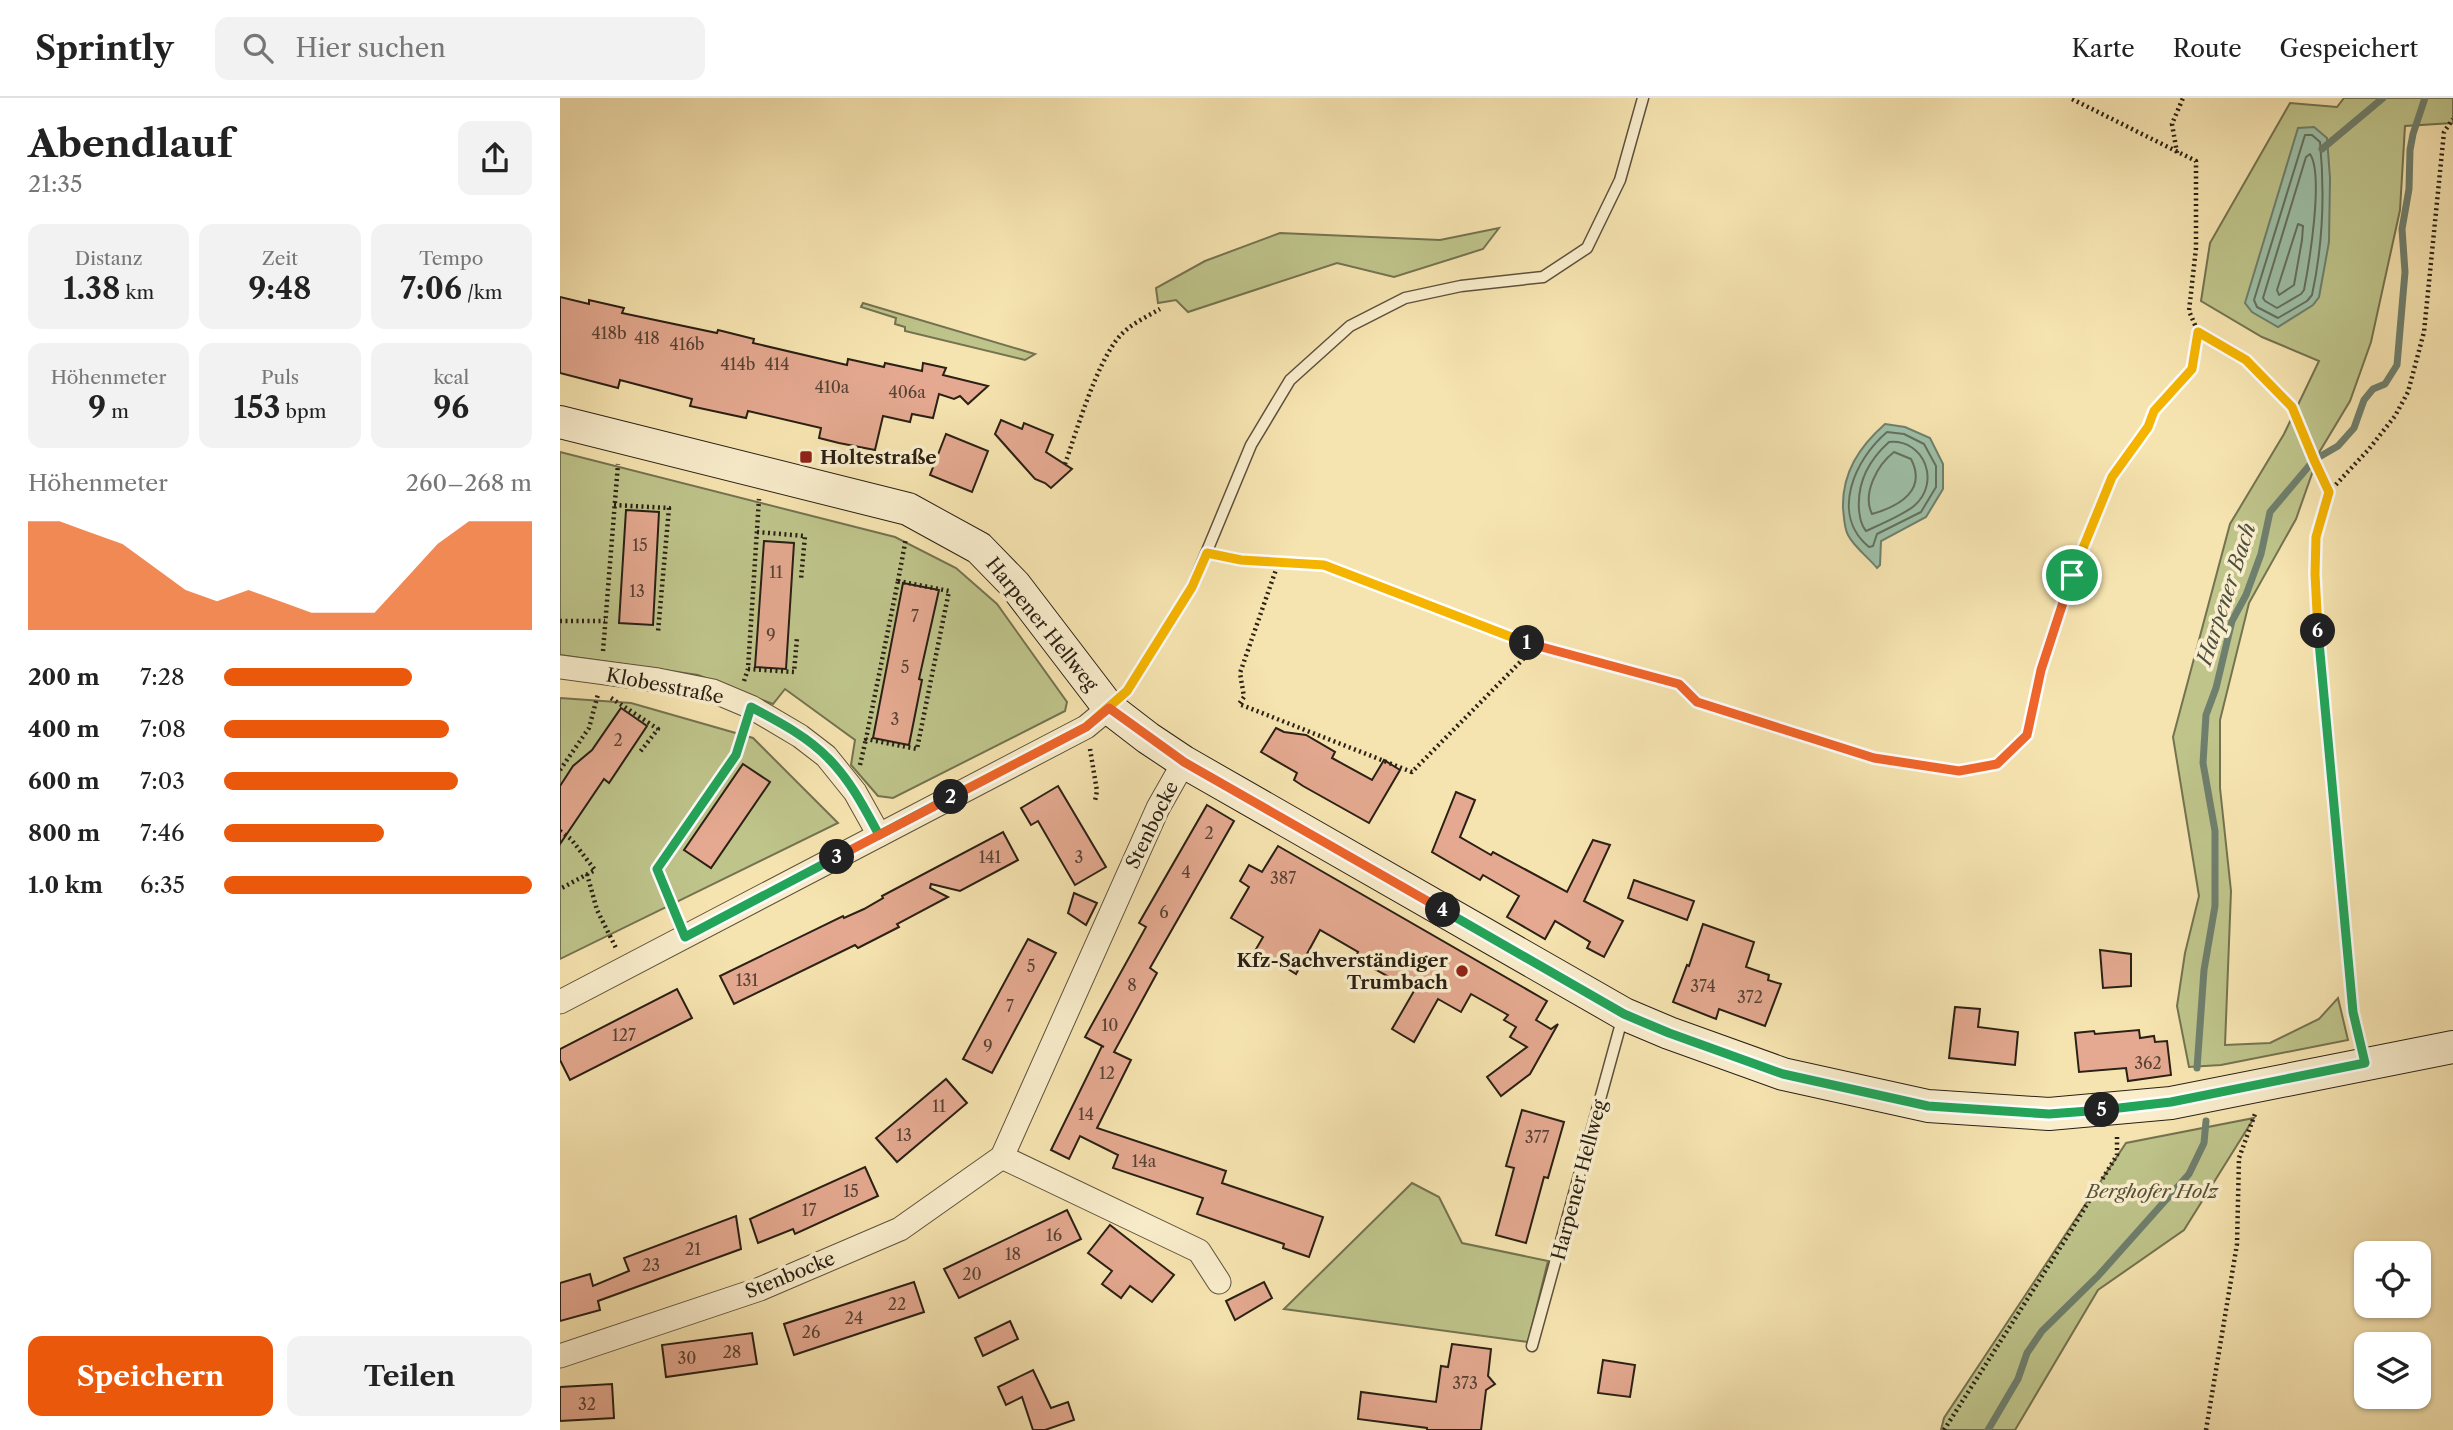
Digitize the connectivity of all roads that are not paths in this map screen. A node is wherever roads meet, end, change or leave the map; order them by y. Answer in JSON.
{"nodes":[{"id":1,"x":1643,"y":98,"type":"edge"},
{"id":2,"x":560,"y":422,"type":"edge"},
{"id":3,"x":560,"y":667,"type":"edge"},
{"id":4,"x":1109,"y":708,"type":"junction"},
{"id":5,"x":1184,"y":762,"type":"junction"},
{"id":6,"x":879,"y":835,"type":"junction"},
{"id":7,"x":560,"y":1002,"type":"edge"},
{"id":8,"x":1624,"y":1014,"type":"junction"},
{"id":9,"x":2453,"y":1047,"type":"edge"},
{"id":10,"x":1002,"y":1157,"type":"junction"},
{"id":11,"x":1219,"y":1282,"type":"dead end"},
{"id":12,"x":1532,"y":1346,"type":"dead end"},
{"id":13,"x":560,"y":1356,"type":"edge"}],
"edges":[{"from":1,"to":4,"type":"lane"},
{"from":2,"to":4,"type":"street","name":"Harpener Hellweg"},
{"from":3,"to":6,"type":"street","name":"Klobesstraße"},
{"from":4,"to":5,"type":"street","name":"Harpener Hellweg"},
{"from":4,"to":6,"type":"street"},
{"from":5,"to":8,"type":"street","name":"Harpener Hellweg"},
{"from":5,"to":10,"type":"street","name":"Stenbocke"},
{"from":6,"to":7,"type":"street"},
{"from":8,"to":9,"type":"street","name":"Harpener Hellweg"},
{"from":8,"to":12,"type":"lane","name":"Harpener Hellweg"},
{"from":10,"to":11,"type":"street"},
{"from":10,"to":13,"type":"street","name":"Stenbocke"}]}
